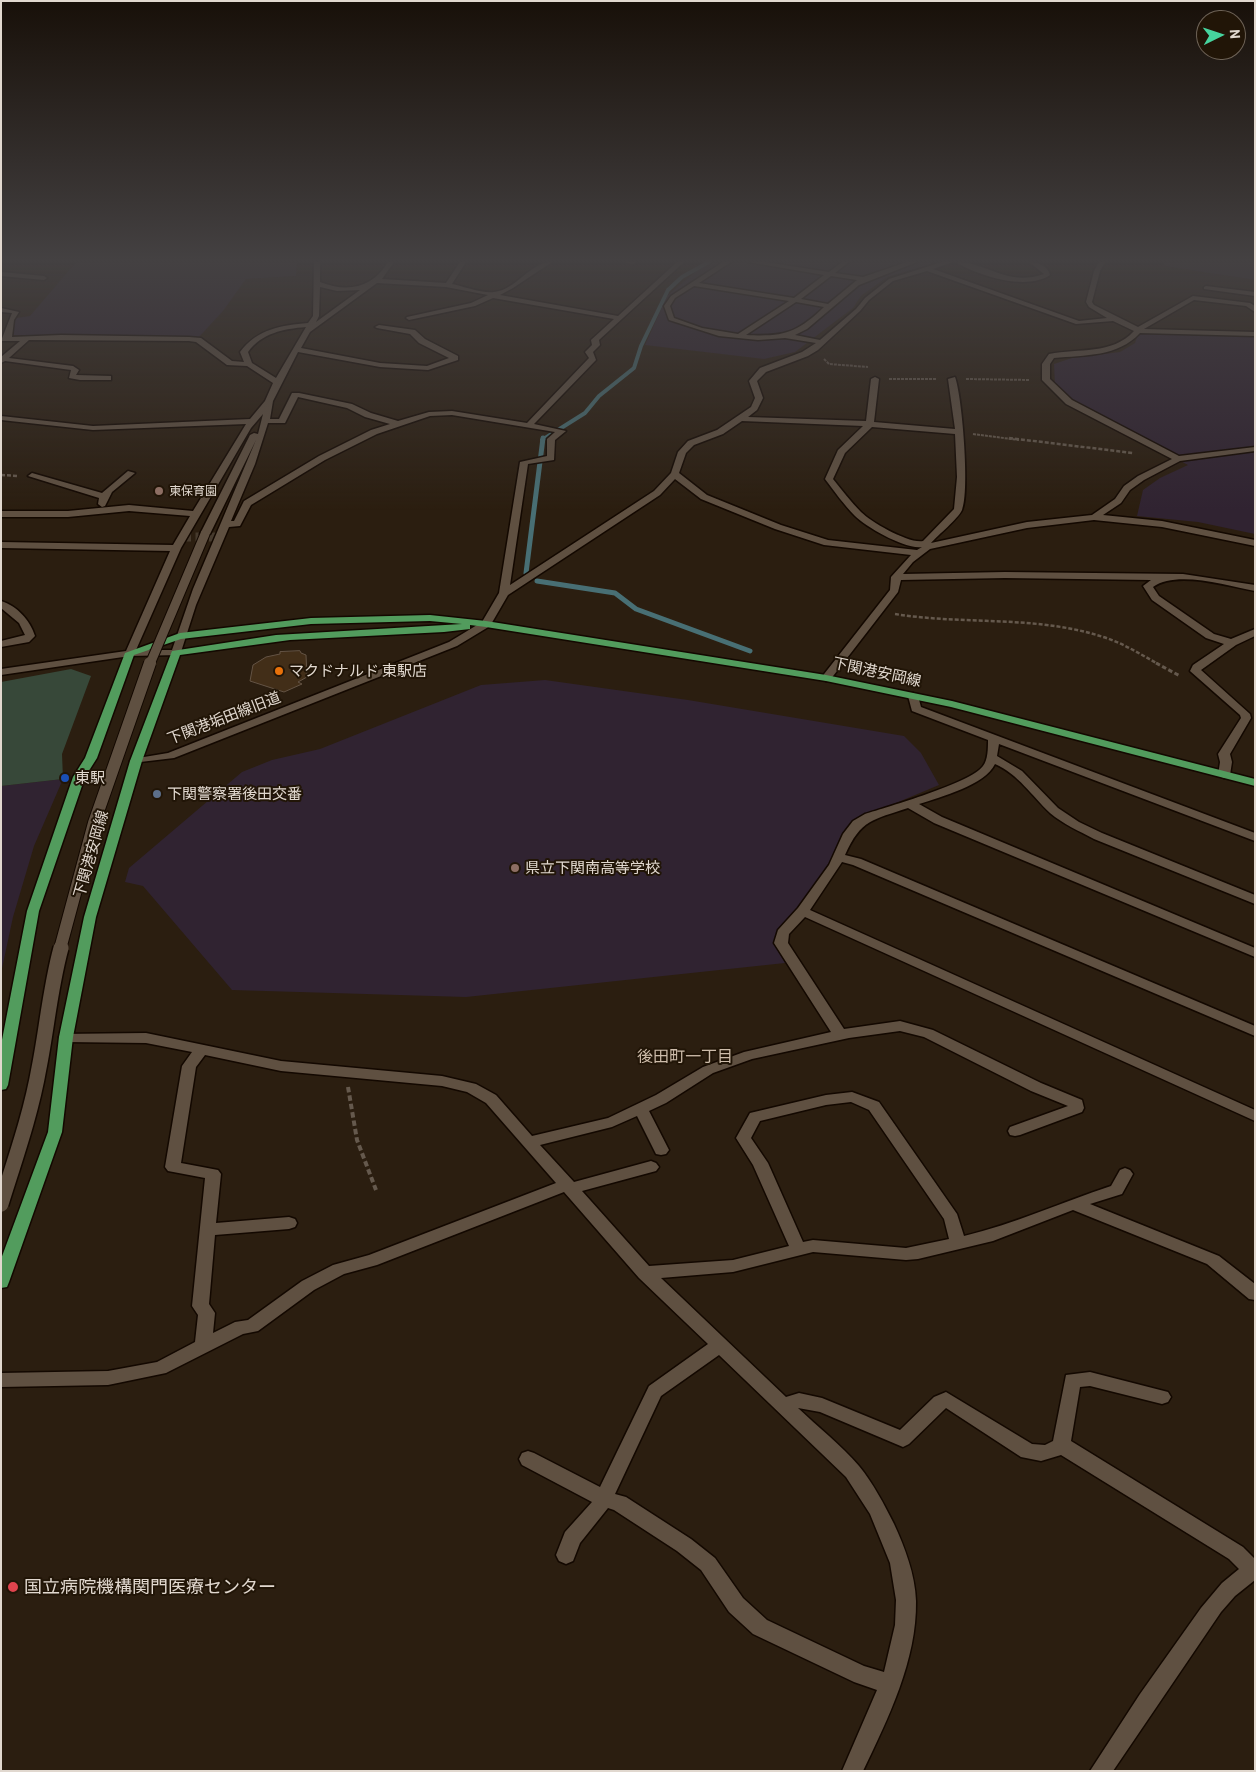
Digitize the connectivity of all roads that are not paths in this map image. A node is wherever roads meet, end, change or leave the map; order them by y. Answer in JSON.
{"nodes":[{"id":1,"x":19,"y":345,"type":"edge"},
{"id":2,"x":205,"y":345,"type":"edge"},
{"id":3,"x":250,"y":345,"type":"edge"},
{"id":4,"x":298,"y":345,"type":"edge"},
{"id":5,"x":429,"y":345,"type":"edge"},
{"id":6,"x":596,"y":345,"type":"edge"},
{"id":7,"x":819,"y":345,"type":"edge"},
{"id":8,"x":1122,"y":345,"type":"edge"},
{"id":9,"x":295,"y":349,"type":"junction"},
{"id":10,"x":2,"y":360,"type":"edge"},
{"id":11,"x":249,"y":364,"type":"junction"},
{"id":12,"x":108,"y":378,"type":"dead end"},
{"id":13,"x":875,"y":379,"type":"road end"},
{"id":14,"x":952,"y":379,"type":"road end"},
{"id":15,"x":276,"y":382,"type":"junction"},
{"id":16,"x":269,"y":400,"type":"junction"},
{"id":17,"x":1,"y":418,"type":"edge"},
{"id":18,"x":740,"y":419,"type":"junction"},
{"id":19,"x":254,"y":421,"type":"junction"},
{"id":20,"x":266,"y":421,"type":"junction"},
{"id":21,"x":398,"y":424,"type":"junction"},
{"id":22,"x":870,"y":424,"type":"junction"},
{"id":23,"x":528,"y":426,"type":"junction"},
{"id":24,"x":960,"y":432,"type":"junction"},
{"id":25,"x":1255,"y":449,"type":"edge"},
{"id":26,"x":1178,"y":459,"type":"junction"},
{"id":27,"x":131,"y":473,"type":"dead end"},
{"id":28,"x":675,"y":474,"type":"junction"},
{"id":29,"x":32,"y":476,"type":"dead end"},
{"id":30,"x":103,"y":496,"type":"junction"},
{"id":31,"x":102,"y":509,"type":"junction"},
{"id":32,"x":1,"y":514,"type":"edge"},
{"id":33,"x":195,"y":514,"type":"junction"},
{"id":34,"x":1094,"y":517,"type":"junction"},
{"id":35,"x":226,"y":524,"type":"junction"},
{"id":36,"x":1255,"y":543,"type":"edge"},
{"id":37,"x":1,"y":544,"type":"edge"},
{"id":38,"x":176,"y":548,"type":"junction"},
{"id":39,"x":917,"y":552,"type":"junction"},
{"id":40,"x":896,"y":577,"type":"junction"},
{"id":41,"x":1162,"y":577,"type":"junction"},
{"id":42,"x":1255,"y":588,"type":"edge"},
{"id":43,"x":504,"y":593,"type":"junction"},
{"id":44,"x":1,"y":604,"type":"edge"},
{"id":45,"x":486,"y":624,"type":"junction"},
{"id":46,"x":1255,"y":632,"type":"edge"},
{"id":47,"x":180,"y":636,"type":"junction"},
{"id":48,"x":1232,"y":643,"type":"junction"},
{"id":49,"x":1,"y":644,"type":"edge"},
{"id":50,"x":130,"y":653,"type":"junction"},
{"id":51,"x":176,"y":653,"type":"junction"},
{"id":52,"x":1,"y":672,"type":"edge"},
{"id":53,"x":826,"y":678,"type":"junction"},
{"id":54,"x":913,"y":696,"type":"junction"},
{"id":55,"x":1250,"y":715,"type":"edge"},
{"id":56,"x":994,"y":740,"type":"junction"},
{"id":57,"x":991,"y":758,"type":"junction"},
{"id":58,"x":136,"y":761,"type":"junction"},
{"id":59,"x":1224,"y":775,"type":"junction"},
{"id":60,"x":1255,"y":783,"type":"edge"},
{"id":61,"x":908,"y":803,"type":"junction"},
{"id":62,"x":1255,"y":837,"type":"edge"},
{"id":63,"x":838,"y":857,"type":"junction"},
{"id":64,"x":1255,"y":900,"type":"edge"},
{"id":65,"x":803,"y":911,"type":"junction"},
{"id":66,"x":1255,"y":953,"type":"edge"},
{"id":67,"x":1255,"y":1031,"type":"edge"},
{"id":68,"x":840,"y":1036,"type":"junction"},
{"id":69,"x":66,"y":1037,"type":"junction"},
{"id":70,"x":201,"y":1051,"type":"junction"},
{"id":71,"x":1,"y":1085,"type":"edge"},
{"id":72,"x":641,"y":1110,"type":"junction"},
{"id":73,"x":1255,"y":1116,"type":"edge"},
{"id":74,"x":1015,"y":1131,"type":"dead end"},
{"id":75,"x":528,"y":1142,"type":"junction"},
{"id":76,"x":661,"y":1150,"type":"dead end"},
{"id":77,"x":651,"y":1167,"type":"dead end"},
{"id":78,"x":1125,"y":1174,"type":"dead end"},
{"id":79,"x":568,"y":1187,"type":"junction"},
{"id":80,"x":1,"y":1204,"type":"edge"},
{"id":81,"x":1073,"y":1204,"type":"junction"},
{"id":82,"x":289,"y":1223,"type":"dead end"},
{"id":83,"x":207,"y":1230,"type":"junction"},
{"id":84,"x":958,"y":1244,"type":"junction"},
{"id":85,"x":799,"y":1250,"type":"junction"},
{"id":86,"x":645,"y":1273,"type":"junction"},
{"id":87,"x":1,"y":1282,"type":"edge"},
{"id":88,"x":1255,"y":1294,"type":"edge"},
{"id":89,"x":720,"y":1345,"type":"junction"},
{"id":90,"x":203,"y":1347,"type":"junction"},
{"id":91,"x":1,"y":1380,"type":"edge"},
{"id":92,"x":1162,"y":1397,"type":"dead end"},
{"id":93,"x":783,"y":1404,"type":"junction"},
{"id":94,"x":1061,"y":1446,"type":"junction"},
{"id":95,"x":528,"y":1459,"type":"dead end"},
{"id":96,"x":604,"y":1499,"type":"junction"},
{"id":97,"x":566,"y":1555,"type":"dead end"},
{"id":98,"x":1254,"y":1570,"type":"edge"},
{"id":99,"x":888,"y":1684,"type":"junction"},
{"id":100,"x":852,"y":1771,"type":"edge"},
{"id":101,"x":1100,"y":1771,"type":"edge"}],
"edges":[{"from":1,"to":10,"type":"street"},
{"from":2,"to":11,"type":"street"},
{"from":3,"to":11,"type":"street"},
{"from":4,"to":9,"type":"street"},
{"from":5,"to":9,"type":"street"},
{"from":6,"to":23,"type":"street"},
{"from":7,"to":18,"type":"street"},
{"from":8,"to":26,"type":"street"},
{"from":9,"to":15,"type":"street"},
{"from":10,"to":12,"type":"street"},
{"from":11,"to":15,"type":"street"},
{"from":13,"to":22,"type":"street"},
{"from":14,"to":24,"type":"street"},
{"from":15,"to":16,"type":"street"},
{"from":16,"to":19,"type":"street"},
{"from":16,"to":20,"type":"street"},
{"from":16,"to":80,"type":"street","bridge":true},
{"from":17,"to":19,"type":"street"},
{"from":18,"to":22,"type":"street"},
{"from":18,"to":28,"type":"street"},
{"from":19,"to":33,"type":"street"},
{"from":20,"to":21,"type":"street"},
{"from":20,"to":35,"type":"street"},
{"from":21,"to":23,"type":"street"},
{"from":21,"to":35,"type":"street"},
{"from":22,"to":24,"type":"street"},
{"from":22,"to":24,"type":"street"},
{"from":23,"to":43,"type":"street"},
{"from":25,"to":26,"type":"street"},
{"from":26,"to":34,"type":"street"},
{"from":27,"to":30,"type":"street"},
{"from":28,"to":39,"type":"street"},
{"from":28,"to":43,"type":"street"},
{"from":29,"to":30,"type":"street"},
{"from":30,"to":31,"type":"street"},
{"from":31,"to":32,"type":"street"},
{"from":31,"to":33,"type":"street"},
{"from":33,"to":38,"type":"street"},
{"from":34,"to":36,"type":"street"},
{"from":34,"to":39,"type":"street"},
{"from":35,"to":47,"type":"street"},
{"from":37,"to":38,"type":"street"},
{"from":38,"to":50,"type":"street"},
{"from":39,"to":40,"type":"street"},
{"from":40,"to":41,"type":"street"},
{"from":40,"to":53,"type":"street"},
{"from":41,"to":42,"type":"street"},
{"from":41,"to":48,"type":"street"},
{"from":43,"to":45,"type":"street"},
{"from":44,"to":49,"type":"street"},
{"from":45,"to":47,"type":"main road","name":"下関港安岡線"},
{"from":45,"to":51,"type":"main road","name":"下関港安岡線"},
{"from":45,"to":53,"type":"main road","name":"下関港安岡線"},
{"from":45,"to":58,"type":"street","name":"下関港垢田線旧道"},
{"from":46,"to":48,"type":"street"},
{"from":47,"to":50,"type":"main road","name":"下関港安岡線"},
{"from":47,"to":51,"type":"street"},
{"from":48,"to":55,"type":"street"},
{"from":50,"to":51,"type":"street"},
{"from":50,"to":52,"type":"street"},
{"from":50,"to":71,"type":"main road"},
{"from":51,"to":58,"type":"main road","name":"下関港安岡線"},
{"from":53,"to":54,"type":"main road","name":"下関港安岡線"},
{"from":54,"to":56,"type":"street"},
{"from":54,"to":59,"type":"main road","name":"下関港安岡線"},
{"from":55,"to":59,"type":"street"},
{"from":56,"to":57,"type":"street"},
{"from":56,"to":62,"type":"street"},
{"from":57,"to":61,"type":"street"},
{"from":57,"to":64,"type":"street"},
{"from":58,"to":69,"type":"main road","name":"下関港安岡線"},
{"from":59,"to":60,"type":"main road","name":"下関港安岡線"},
{"from":61,"to":63,"type":"street"},
{"from":61,"to":66,"type":"street"},
{"from":63,"to":65,"type":"street"},
{"from":63,"to":67,"type":"street"},
{"from":65,"to":68,"type":"street"},
{"from":65,"to":73,"type":"street"},
{"from":68,"to":72,"type":"street"},
{"from":68,"to":74,"type":"street"},
{"from":69,"to":70,"type":"street"},
{"from":69,"to":87,"type":"main road","name":"下関港安岡線"},
{"from":70,"to":75,"type":"street"},
{"from":70,"to":83,"type":"street"},
{"from":72,"to":75,"type":"street"},
{"from":72,"to":76,"type":"street"},
{"from":75,"to":79,"type":"street"},
{"from":77,"to":79,"type":"street"},
{"from":78,"to":81,"type":"street"},
{"from":79,"to":86,"type":"street"},
{"from":79,"to":90,"type":"street"},
{"from":81,"to":84,"type":"street"},
{"from":81,"to":88,"type":"street"},
{"from":82,"to":83,"type":"street"},
{"from":83,"to":90,"type":"street"},
{"from":84,"to":85,"type":"street"},
{"from":84,"to":85,"type":"street"},
{"from":85,"to":86,"type":"street"},
{"from":86,"to":89,"type":"street"},
{"from":89,"to":93,"type":"street"},
{"from":89,"to":96,"type":"street"},
{"from":90,"to":91,"type":"street"},
{"from":92,"to":94,"type":"street"},
{"from":93,"to":94,"type":"street"},
{"from":93,"to":99,"type":"street"},
{"from":94,"to":98,"type":"street"},
{"from":95,"to":96,"type":"street"},
{"from":96,"to":97,"type":"street"},
{"from":96,"to":99,"type":"street"},
{"from":98,"to":101,"type":"street"},
{"from":99,"to":100,"type":"street"}]}
